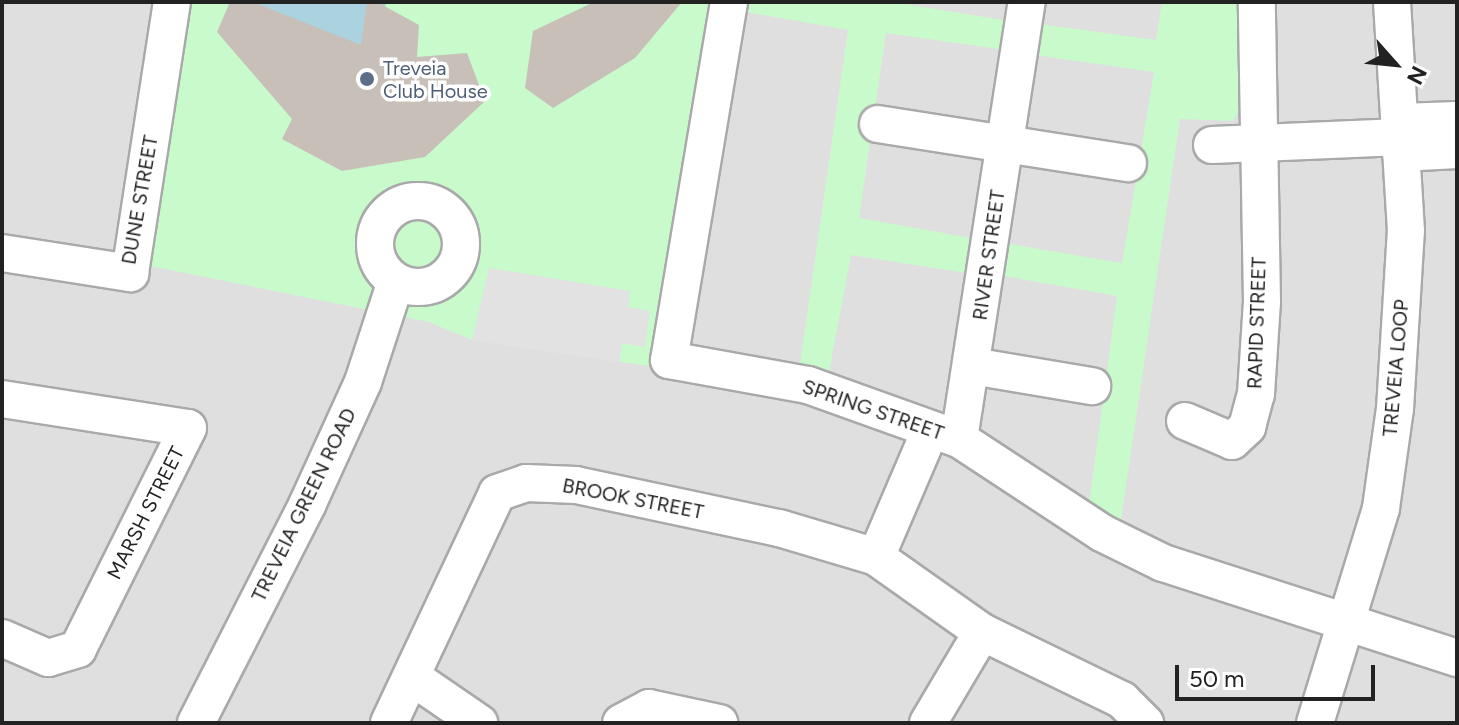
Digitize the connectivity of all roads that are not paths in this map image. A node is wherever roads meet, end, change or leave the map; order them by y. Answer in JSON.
{"nodes":[{"id":1,"x":172,"y":2,"type":"edge"},
{"id":2,"x":729,"y":2,"type":"edge"},
{"id":3,"x":1027,"y":2,"type":"edge"},
{"id":4,"x":1257,"y":2,"type":"edge"},
{"id":5,"x":1392,"y":2,"type":"edge"},
{"id":6,"x":1457,"y":120,"type":"edge"},
{"id":7,"x":878,"y":124,"type":"dead end"},
{"id":8,"x":1401,"y":137,"type":"junction"},
{"id":9,"x":1005,"y":143,"type":"junction"},
{"id":10,"x":1212,"y":145,"type":"dead end"},
{"id":11,"x":1258,"y":147,"type":"junction"},
{"id":12,"x":1457,"y":150,"type":"edge"},
{"id":13,"x":1128,"y":163,"type":"dead end"},
{"id":14,"x":2,"y":253,"type":"edge"},
{"id":15,"x":972,"y":366,"type":"junction"},
{"id":16,"x":1092,"y":386,"type":"dead end"},
{"id":17,"x":2,"y":399,"type":"edge"},
{"id":18,"x":1185,"y":421,"type":"dead end"},
{"id":19,"x":944,"y":435,"type":"junction"},
{"id":20,"x":876,"y":557,"type":"junction"},
{"id":21,"x":1349,"y":624,"type":"junction"},
{"id":22,"x":982,"y":632,"type":"junction"},
{"id":23,"x":2,"y":638,"type":"edge"},
{"id":24,"x":1457,"y":658,"type":"edge"},
{"id":25,"x":415,"y":679,"type":"junction"},
{"id":26,"x":196,"y":723,"type":"edge"},
{"id":27,"x":217,"y":723,"type":"edge"},
{"id":28,"x":389,"y":723,"type":"edge"},
{"id":29,"x":479,"y":723,"type":"edge"},
{"id":30,"x":621,"y":723,"type":"edge"},
{"id":31,"x":719,"y":723,"type":"edge"},
{"id":32,"x":928,"y":723,"type":"edge"},
{"id":33,"x":1145,"y":723,"type":"edge"},
{"id":34,"x":1315,"y":723,"type":"edge"}],
"edges":[{"from":1,"to":14,"type":"street","name":"DUNE STREET"},
{"from":2,"to":19,"type":"street","name":"SPRING STREET"},
{"from":3,"to":9,"type":"street","name":"RIVER STREET"},
{"from":4,"to":11,"type":"street","name":"RAPID STREET"},
{"from":5,"to":8,"type":"street","name":"TREVEIA LOOP"},
{"from":6,"to":8,"type":"street"},
{"from":7,"to":9,"type":"street"},
{"from":8,"to":11,"type":"street"},
{"from":8,"to":12,"type":"street"},
{"from":8,"to":21,"type":"street","name":"TREVEIA LOOP"},
{"from":9,"to":13,"type":"street"},
{"from":9,"to":15,"type":"street","name":"RIVER STREET"},
{"from":10,"to":11,"type":"street"},
{"from":11,"to":18,"type":"street","name":"RAPID STREET"},
{"from":15,"to":16,"type":"street"},
{"from":15,"to":19,"type":"street","name":"RIVER STREET"},
{"from":17,"to":23,"type":"street","name":"MARSH STREET"},
{"from":19,"to":20,"type":"street"},
{"from":19,"to":21,"type":"street","name":"SPRING STREET"},
{"from":20,"to":22,"type":"street","name":"BROOK STREET"},
{"from":20,"to":25,"type":"street","name":"BROOK STREET"},
{"from":21,"to":24,"type":"street","name":"SPRING STREET"},
{"from":21,"to":34,"type":"street","name":"TREVEIA LOOP"},
{"from":22,"to":32,"type":"street"},
{"from":22,"to":33,"type":"street","name":"BROOK STREET"},
{"from":25,"to":28,"type":"street","name":"BROOK STREET"},
{"from":25,"to":29,"type":"street"},
{"from":26,"to":27,"type":"street","name":"TREVEIA GREEN ROAD"},
{"from":30,"to":31,"type":"street"}]}
